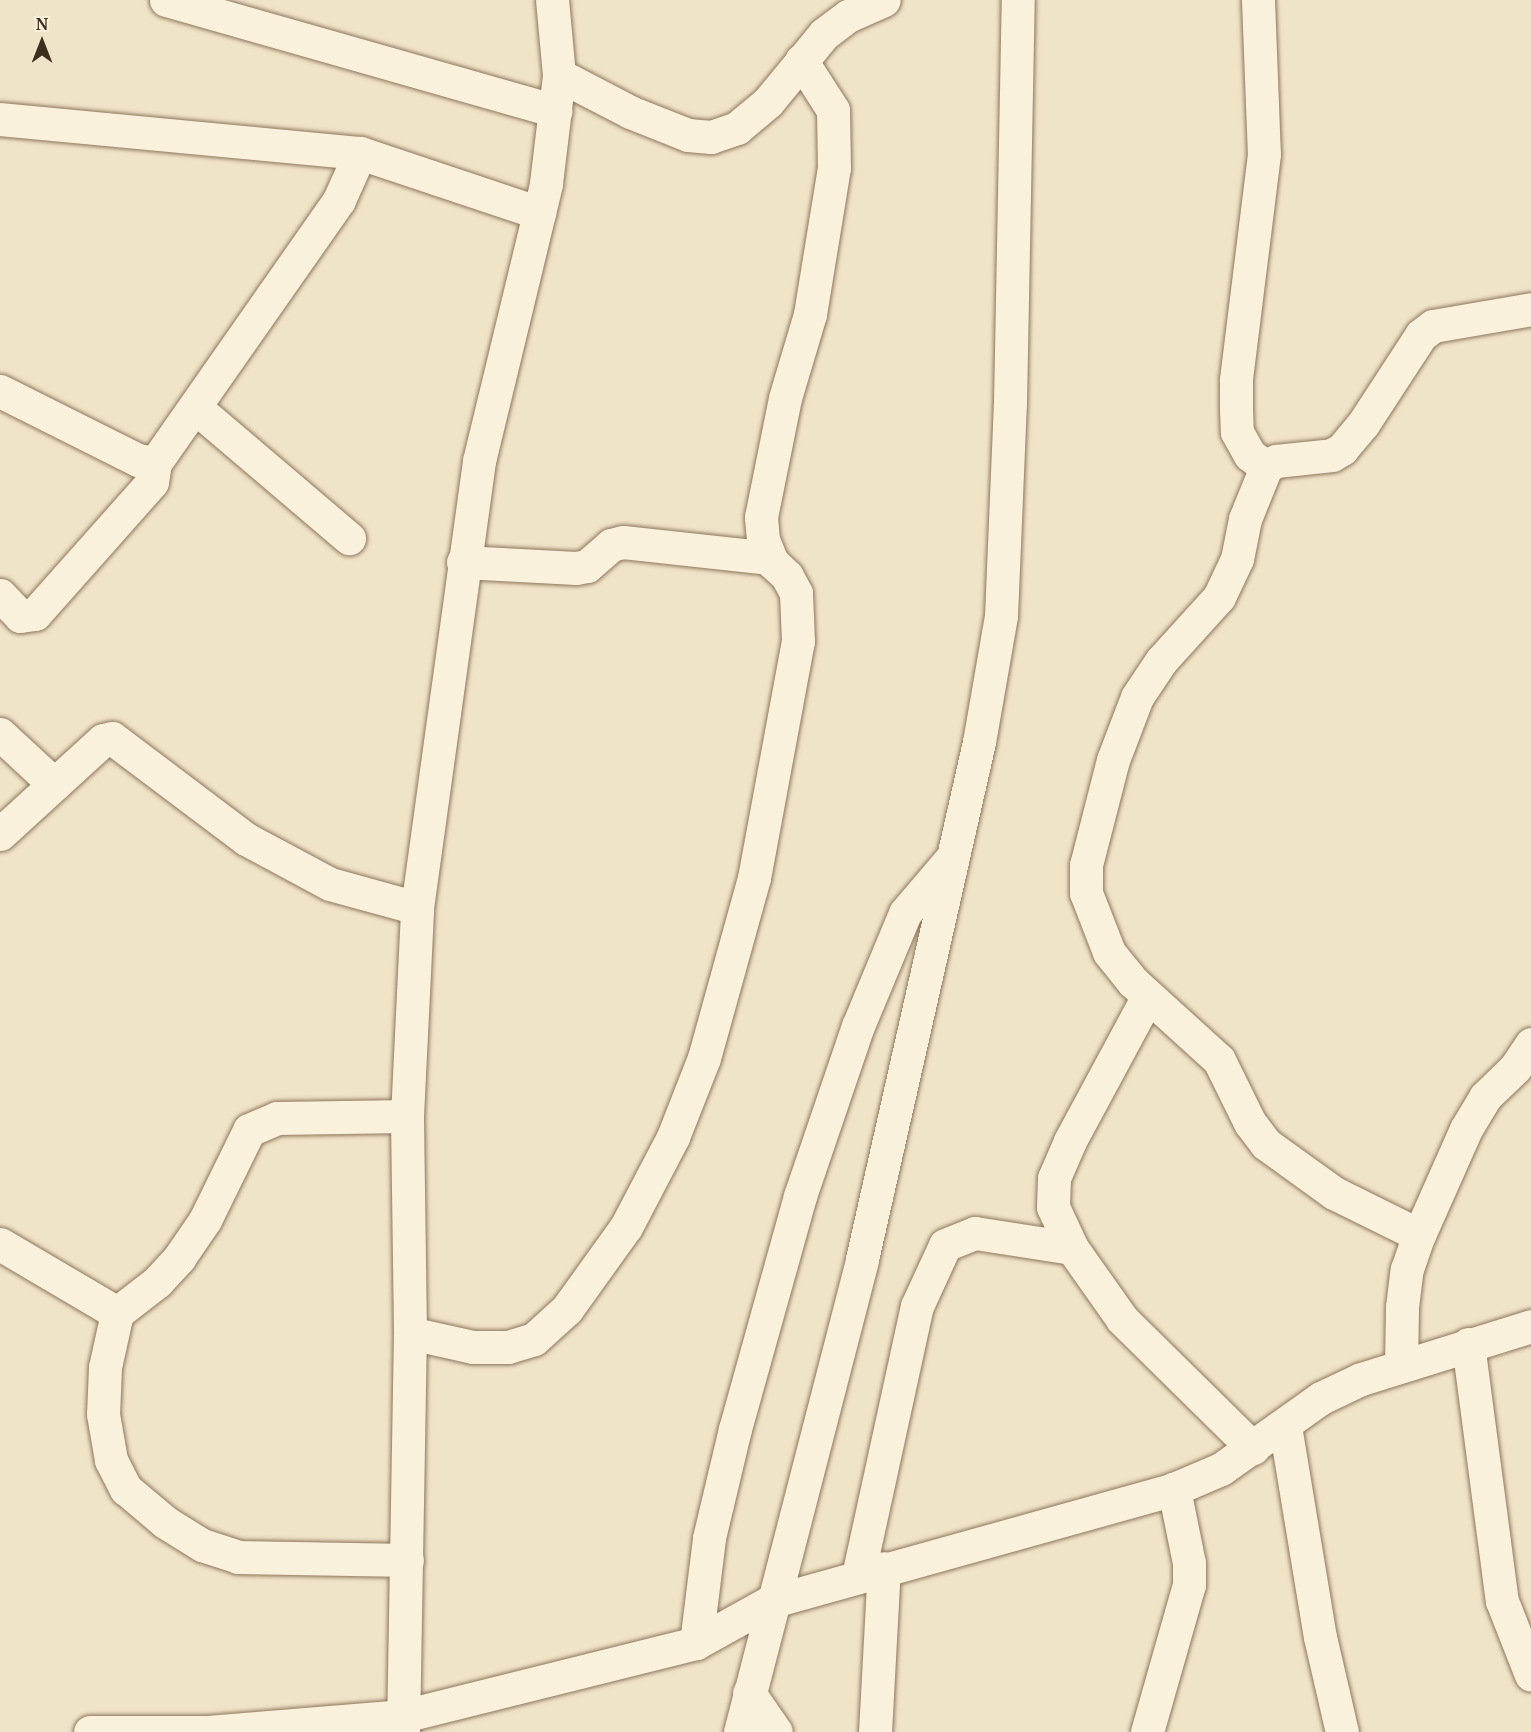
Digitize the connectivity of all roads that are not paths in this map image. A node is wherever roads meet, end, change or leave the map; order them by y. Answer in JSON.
{"nodes":[{"id":1,"x":166,"y":0,"type":"edge"},
{"id":2,"x":552,"y":0,"type":"edge"},
{"id":3,"x":884,"y":0,"type":"edge"},
{"id":4,"x":1018,"y":0,"type":"edge"},
{"id":5,"x":1258,"y":0,"type":"edge"},
{"id":6,"x":801,"y":60,"type":"junction"},
{"id":7,"x":559,"y":75,"type":"junction"},
{"id":8,"x":555,"y":111,"type":"junction"},
{"id":9,"x":0,"y":119,"type":"edge"},
{"id":10,"x":360,"y":153,"type":"junction"},
{"id":11,"x":539,"y":213,"type":"junction"},
{"id":12,"x":1531,"y":309,"type":"edge"},
{"id":13,"x":0,"y":391,"type":"edge"},
{"id":14,"x":196,"y":408,"type":"junction"},
{"id":15,"x":155,"y":463,"type":"junction"},
{"id":16,"x":1266,"y":467,"type":"junction"},
{"id":17,"x":349,"y":538,"type":"dead end"},
{"id":18,"x":770,"y":558,"type":"junction"},
{"id":19,"x":464,"y":562,"type":"junction"},
{"id":20,"x":0,"y":595,"type":"edge"},
{"id":21,"x":0,"y":734,"type":"edge"},
{"id":22,"x":54,"y":784,"type":"junction"},
{"id":23,"x":0,"y":834,"type":"edge"},
{"id":24,"x":952,"y":857,"type":"junction"},
{"id":25,"x":417,"y":908,"type":"junction"},
{"id":26,"x":1148,"y":996,"type":"junction"},
{"id":27,"x":1531,"y":1044,"type":"edge"},
{"id":28,"x":407,"y":1116,"type":"junction"},
{"id":29,"x":1419,"y":1235,"type":"junction"},
{"id":30,"x":0,"y":1244,"type":"edge"},
{"id":31,"x":1072,"y":1248,"type":"junction"},
{"id":32,"x":117,"y":1313,"type":"junction"},
{"id":33,"x":1531,"y":1326,"type":"edge"},
{"id":34,"x":410,"y":1333,"type":"junction"},
{"id":35,"x":1468,"y":1344,"type":"junction"},
{"id":36,"x":1401,"y":1365,"type":"junction"},
{"id":37,"x":1285,"y":1426,"type":"junction"},
{"id":38,"x":1253,"y":1448,"type":"junction"},
{"id":39,"x":1174,"y":1489,"type":"junction"},
{"id":40,"x":407,"y":1560,"type":"junction"},
{"id":41,"x":871,"y":1572,"type":"junction"},
{"id":42,"x":770,"y":1602,"type":"junction"},
{"id":43,"x":696,"y":1643,"type":"junction"},
{"id":44,"x":1531,"y":1675,"type":"edge"},
{"id":45,"x":749,"y":1693,"type":"junction"},
{"id":46,"x":403,"y":1724,"type":"edge"},
{"id":47,"x":90,"y":1732,"type":"edge"},
{"id":48,"x":105,"y":1732,"type":"edge"},
{"id":49,"x":208,"y":1732,"type":"edge"},
{"id":50,"x":740,"y":1732,"type":"edge"},
{"id":51,"x":776,"y":1732,"type":"edge"},
{"id":52,"x":875,"y":1732,"type":"edge"},
{"id":53,"x":1147,"y":1732,"type":"edge"},
{"id":54,"x":1342,"y":1732,"type":"edge"}],
"edges":[{"from":1,"to":8,"type":"street"},
{"from":2,"to":7,"type":"street"},
{"from":3,"to":6,"type":"street"},
{"from":4,"to":24,"type":"street"},
{"from":5,"to":16,"type":"street"},
{"from":6,"to":7,"type":"street"},
{"from":6,"to":18,"type":"street"},
{"from":7,"to":8,"type":"street"},
{"from":8,"to":11,"type":"street"},
{"from":9,"to":10,"type":"street"},
{"from":10,"to":11,"type":"street"},
{"from":10,"to":14,"type":"street"},
{"from":11,"to":19,"type":"street"},
{"from":12,"to":16,"type":"street"},
{"from":13,"to":15,"type":"street"},
{"from":14,"to":15,"type":"street"},
{"from":14,"to":17,"type":"street"},
{"from":15,"to":20,"type":"street"},
{"from":16,"to":26,"type":"street"},
{"from":18,"to":19,"type":"street"},
{"from":18,"to":34,"type":"street"},
{"from":19,"to":25,"type":"street"},
{"from":21,"to":22,"type":"street"},
{"from":22,"to":23,"type":"street"},
{"from":22,"to":25,"type":"street"},
{"from":24,"to":42,"type":"street"},
{"from":24,"to":43,"type":"street"},
{"from":25,"to":28,"type":"street"},
{"from":26,"to":29,"type":"street"},
{"from":26,"to":31,"type":"street"},
{"from":27,"to":29,"type":"street"},
{"from":28,"to":32,"type":"street"},
{"from":28,"to":34,"type":"street"},
{"from":29,"to":36,"type":"street"},
{"from":30,"to":32,"type":"street"},
{"from":31,"to":38,"type":"street"},
{"from":31,"to":41,"type":"street"},
{"from":32,"to":40,"type":"street"},
{"from":33,"to":35,"type":"street"},
{"from":34,"to":40,"type":"street"},
{"from":35,"to":36,"type":"street"},
{"from":35,"to":44,"type":"street"},
{"from":36,"to":37,"type":"street"},
{"from":37,"to":38,"type":"street"},
{"from":37,"to":54,"type":"street"},
{"from":38,"to":39,"type":"street"},
{"from":39,"to":41,"type":"street"},
{"from":39,"to":53,"type":"street"},
{"from":40,"to":46,"type":"street"},
{"from":41,"to":42,"type":"street"},
{"from":41,"to":52,"type":"street"},
{"from":42,"to":43,"type":"street"},
{"from":42,"to":45,"type":"street"},
{"from":43,"to":46,"type":"street"},
{"from":45,"to":50,"type":"street"},
{"from":45,"to":51,"type":"street"},
{"from":46,"to":49,"type":"street"},
{"from":47,"to":48,"type":"street"},
{"from":48,"to":49,"type":"street"}]}
